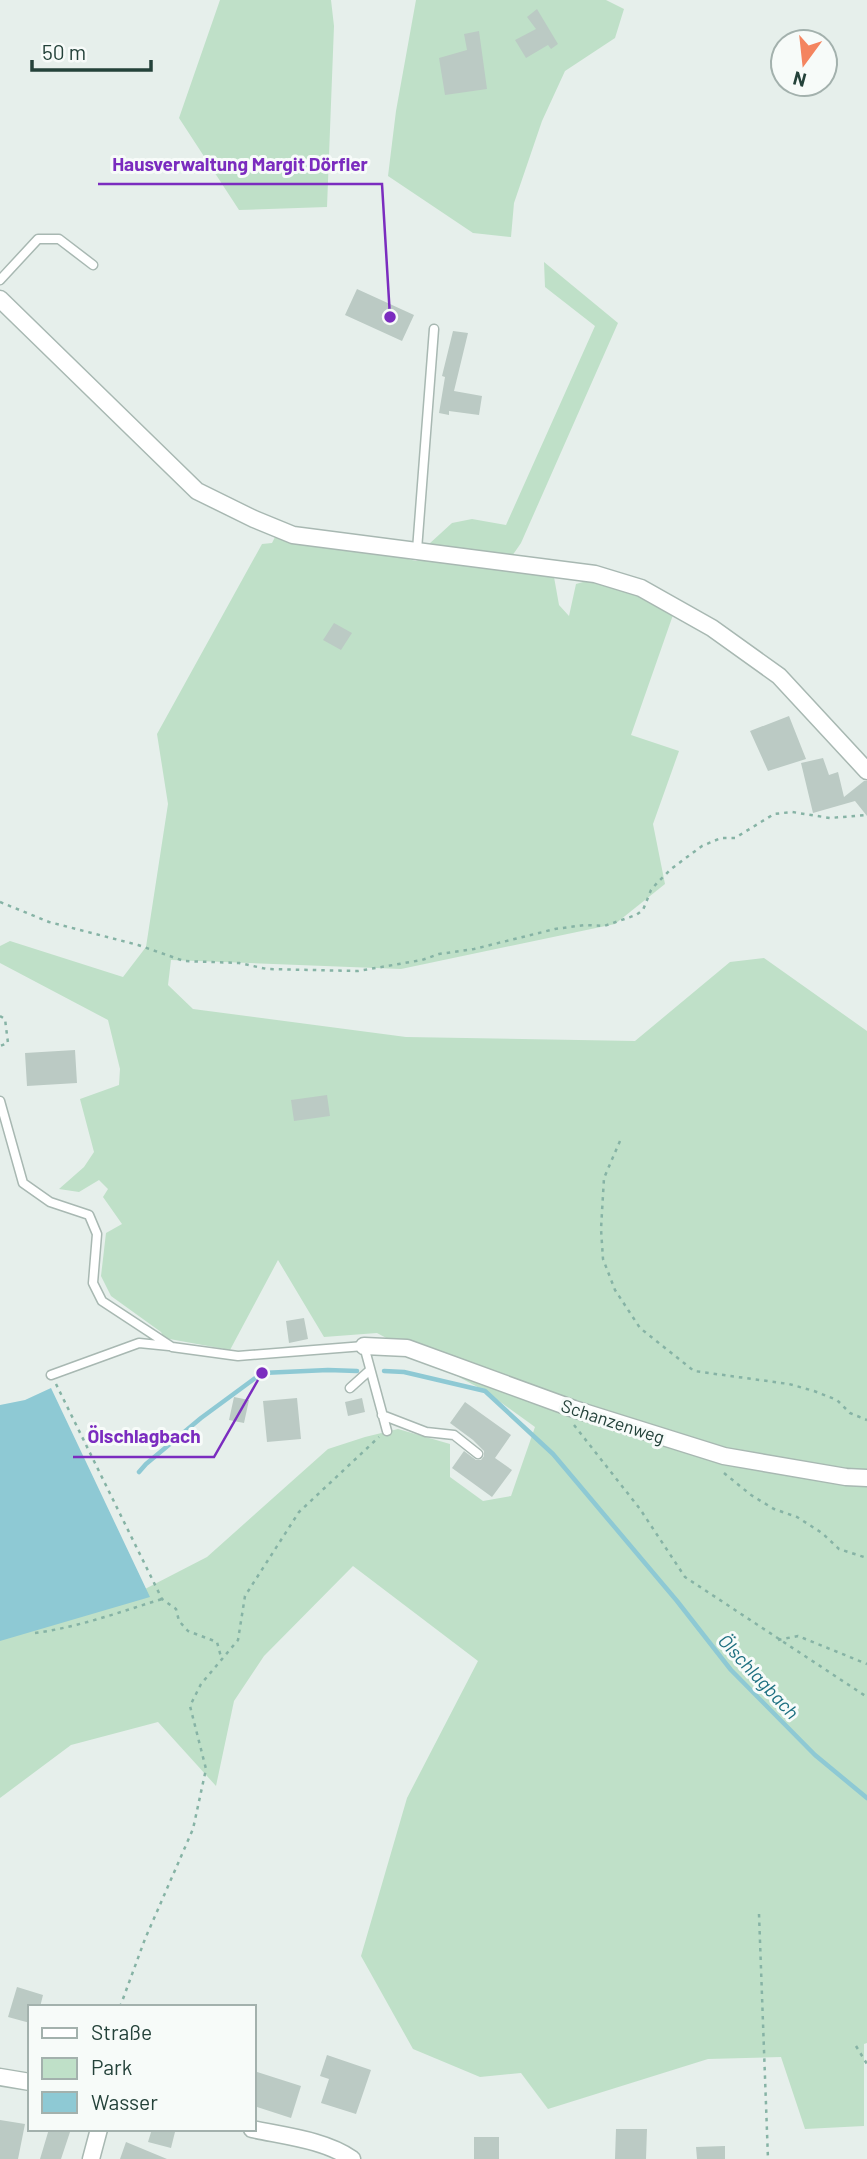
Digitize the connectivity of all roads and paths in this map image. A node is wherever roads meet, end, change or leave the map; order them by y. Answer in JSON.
{"nodes":[{"id":1,"x":93,"y":265,"type":"dead end"},
{"id":2,"x":0,"y":280,"type":"edge"},
{"id":3,"x":0,"y":299,"type":"edge"},
{"id":4,"x":434,"y":329,"type":"dead end"},
{"id":5,"x":417,"y":550,"type":"junction"},
{"id":6,"x":867,"y":771,"type":"edge"},
{"id":7,"x":867,"y":815,"type":"edge"},
{"id":8,"x":0,"y":902,"type":"edge"},
{"id":9,"x":0,"y":1016,"type":"edge"},
{"id":10,"x":0,"y":1046,"type":"edge"},
{"id":11,"x":0,"y":1101,"type":"edge"},
{"id":12,"x":620,"y":1141,"type":"dead end"},
{"id":13,"x":172,"y":1346,"type":"junction"},
{"id":14,"x":364,"y":1346,"type":"junction"},
{"id":15,"x":370,"y":1370,"type":"junction"},
{"id":16,"x":51,"y":1374,"type":"joint"},
{"id":17,"x":351,"y":1388,"type":"dead end"},
{"id":18,"x":382,"y":1415,"type":"junction"},
{"id":19,"x":867,"y":1420,"type":"edge"},
{"id":20,"x":572,"y":1423,"type":"dead end"},
{"id":21,"x":387,"y":1431,"type":"joint"},
{"id":22,"x":478,"y":1454,"type":"dead end"},
{"id":23,"x":724,"y":1456,"type":"junction"},
{"id":24,"x":867,"y":1478,"type":"edge"},
{"id":25,"x":867,"y":1558,"type":"edge"},
{"id":26,"x":162,"y":1599,"type":"junction"},
{"id":27,"x":35,"y":1633,"type":"dead end"},
{"id":28,"x":778,"y":1640,"type":"junction"},
{"id":29,"x":221,"y":1657,"type":"junction"},
{"id":30,"x":867,"y":1664,"type":"edge"},
{"id":31,"x":867,"y":1697,"type":"edge"},
{"id":32,"x":759,"y":1914,"type":"dead end"},
{"id":33,"x":121,"y":2005,"type":"edge"},
{"id":34,"x":856,"y":2046,"type":"dead end"},
{"id":35,"x":867,"y":2064,"type":"edge"},
{"id":36,"x":0,"y":2077,"type":"edge"},
{"id":37,"x":28,"y":2082,"type":"edge"},
{"id":38,"x":256,"y":2130,"type":"edge"},
{"id":39,"x":99,"y":2131,"type":"edge"},
{"id":40,"x":92,"y":2159,"type":"edge"},
{"id":41,"x":352,"y":2159,"type":"edge"},
{"id":42,"x":768,"y":2159,"type":"edge"}],
"edges":[{"from":1,"to":2,"type":"lane"},
{"from":3,"to":5,"type":"street"},
{"from":4,"to":5,"type":"lane"},
{"from":5,"to":6,"type":"street"},
{"from":7,"to":8,"type":"path"},
{"from":9,"to":10,"type":"path"},
{"from":11,"to":13,"type":"lane"},
{"from":12,"to":19,"type":"path"},
{"from":13,"to":14,"type":"lane"},
{"from":13,"to":16,"type":"lane"},
{"from":14,"to":15,"type":"lane"},
{"from":14,"to":23,"type":"street","name":"Schanzenweg"},
{"from":15,"to":17,"type":"lane"},
{"from":15,"to":18,"type":"lane"},
{"from":16,"to":26,"type":"path"},
{"from":18,"to":21,"type":"lane"},
{"from":18,"to":22,"type":"lane"},
{"from":20,"to":28,"type":"path"},
{"from":21,"to":29,"type":"path"},
{"from":23,"to":24,"type":"street","name":"Schanzenweg"},
{"from":23,"to":25,"type":"path"},
{"from":26,"to":27,"type":"path"},
{"from":26,"to":29,"type":"path"},
{"from":28,"to":30,"type":"path"},
{"from":28,"to":31,"type":"path"},
{"from":29,"to":33,"type":"path"},
{"from":32,"to":42,"type":"path"},
{"from":34,"to":35,"type":"path"},
{"from":36,"to":37,"type":"street"},
{"from":38,"to":41,"type":"street"},
{"from":39,"to":40,"type":"street"}]}
